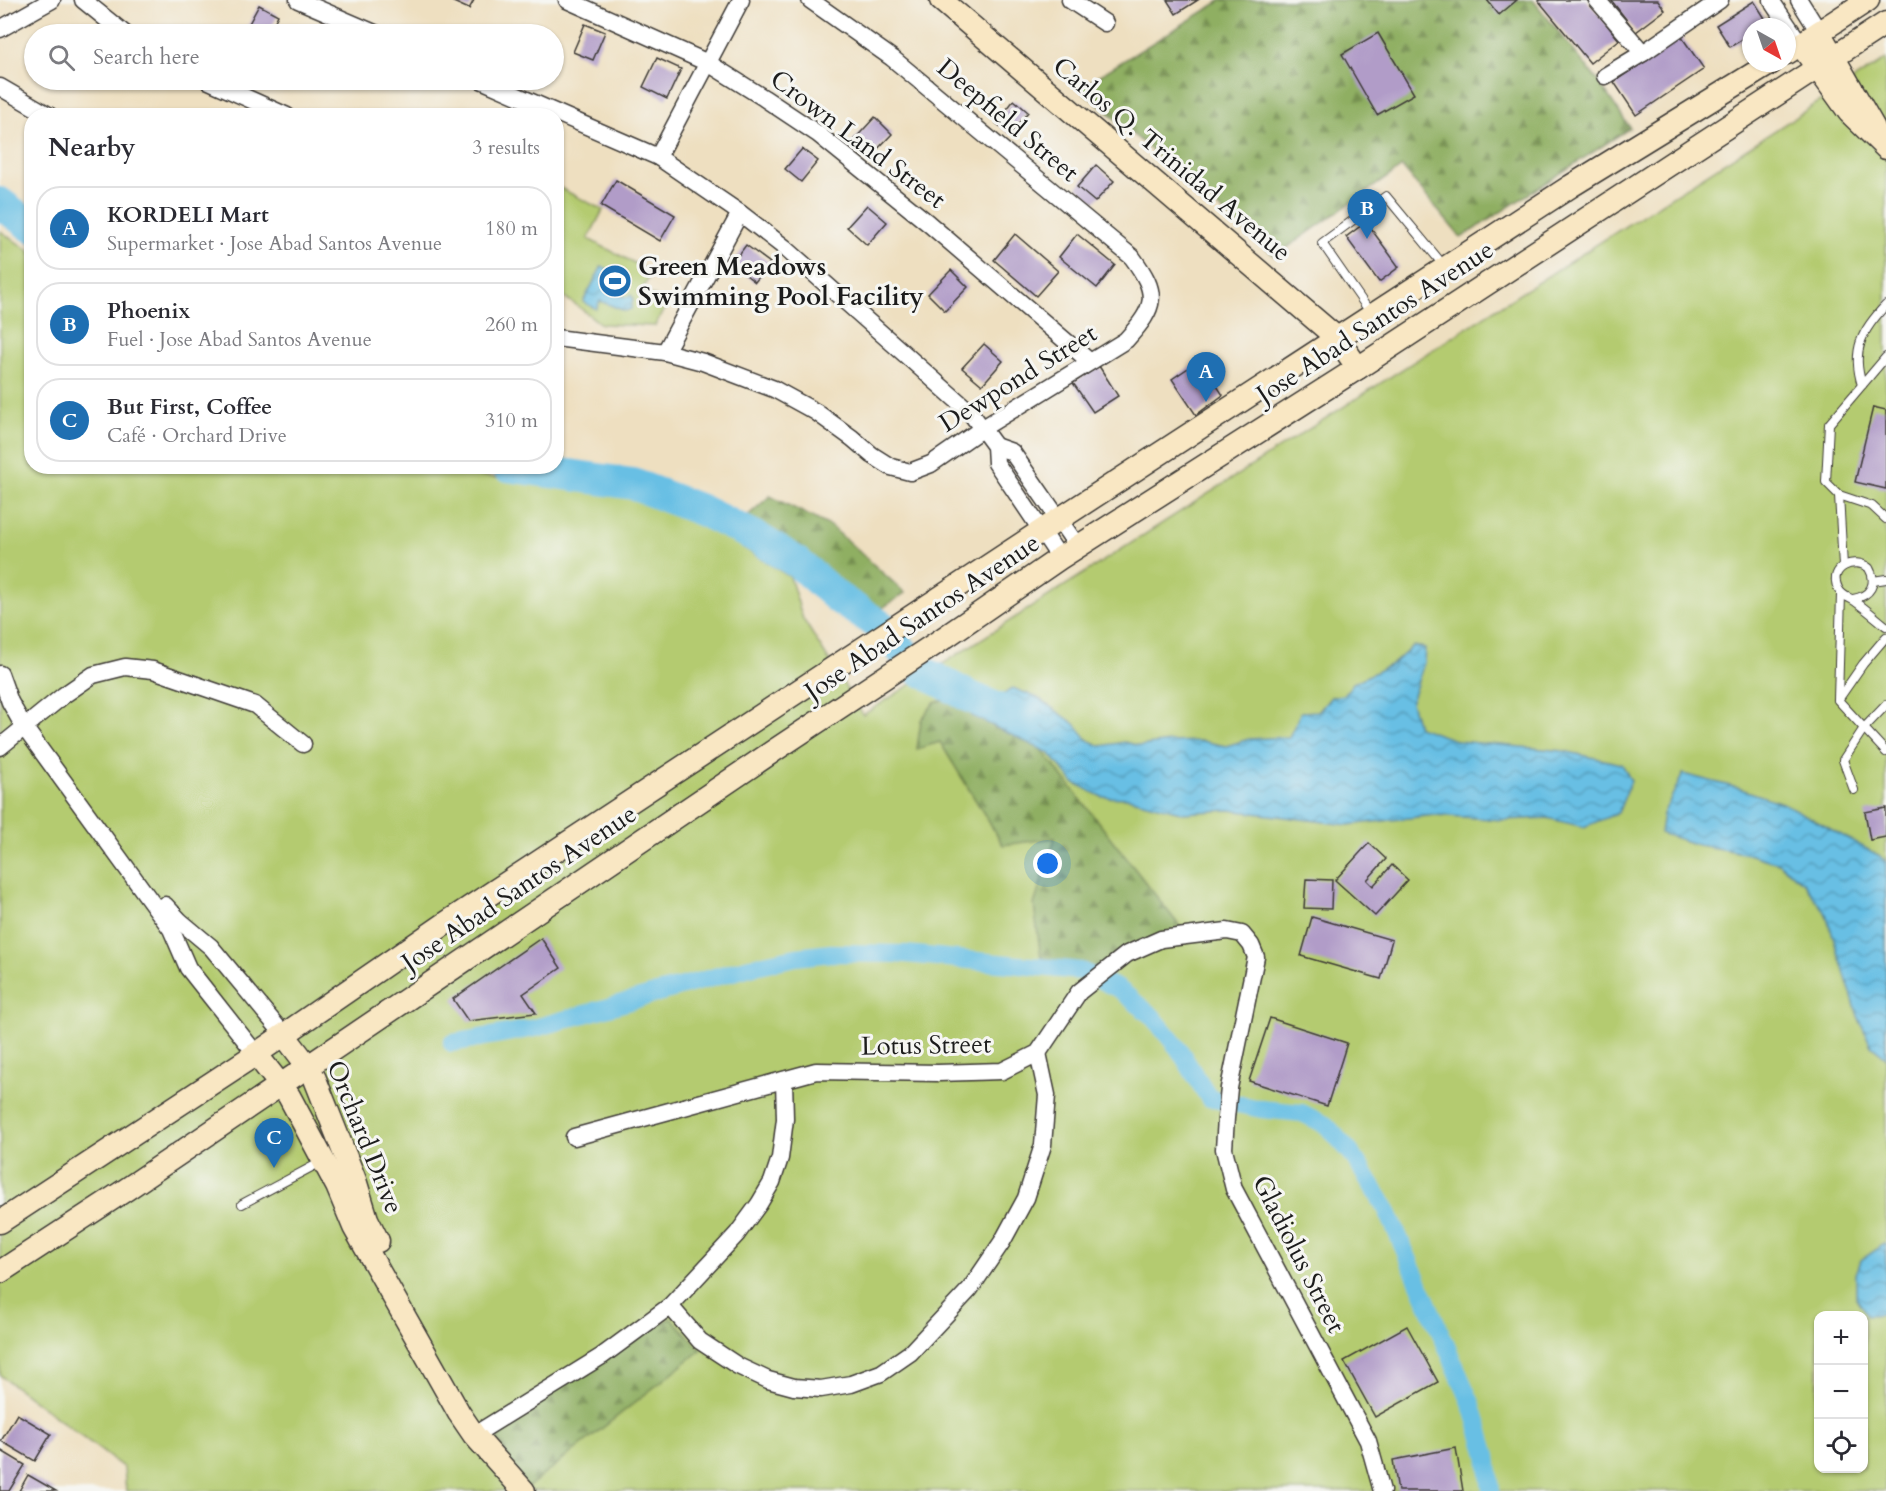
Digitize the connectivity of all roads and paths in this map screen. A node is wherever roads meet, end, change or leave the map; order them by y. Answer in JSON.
{"nodes":[{"id":1,"x":52,"y":0,"type":"edge"},
{"id":2,"x":83,"y":0,"type":"edge"},
{"id":3,"x":298,"y":0,"type":"edge"},
{"id":4,"x":567,"y":0,"type":"edge"},
{"id":5,"x":741,"y":0,"type":"edge"},
{"id":6,"x":810,"y":0,"type":"edge"},
{"id":7,"x":941,"y":0,"type":"edge"},
{"id":8,"x":1070,"y":0,"type":"edge"},
{"id":9,"x":1597,"y":0,"type":"edge"},
{"id":10,"x":1720,"y":0,"type":"edge"},
{"id":11,"x":1772,"y":0,"type":"edge"},
{"id":12,"x":1799,"y":0,"type":"edge"},
{"id":13,"x":1868,"y":0,"type":"edge"},
{"id":14,"x":1780,"y":18,"type":"edge"},
{"id":15,"x":1105,"y":23,"type":"dead end"},
{"id":16,"x":1886,"y":23,"type":"edge"},
{"id":17,"x":113,"y":24,"type":"edge"},
{"id":18,"x":354,"y":24,"type":"edge"},
{"id":19,"x":0,"y":29,"type":"edge"},
{"id":20,"x":1819,"y":32,"type":"junction"},
{"id":21,"x":1796,"y":48,"type":"edge"},
{"id":22,"x":1796,"y":50,"type":"edge"},
{"id":23,"x":1643,"y":53,"type":"junction"},
{"id":24,"x":1825,"y":62,"type":"junction"},
{"id":25,"x":708,"y":63,"type":"junction"},
{"id":26,"x":1757,"y":72,"type":"edge"},
{"id":27,"x":1605,"y":76,"type":"dead end"},
{"id":28,"x":0,"y":87,"type":"edge"},
{"id":29,"x":229,"y":90,"type":"edge"},
{"id":30,"x":502,"y":90,"type":"edge"},
{"id":31,"x":37,"y":108,"type":"edge"},
{"id":32,"x":269,"y":108,"type":"edge"},
{"id":33,"x":540,"y":108,"type":"edge"},
{"id":34,"x":564,"y":118,"type":"edge"},
{"id":35,"x":1884,"y":145,"type":"edge"},
{"id":36,"x":658,"y":157,"type":"junction"},
{"id":37,"x":740,"y":213,"type":"junction"},
{"id":38,"x":1445,"y":267,"type":"junction"},
{"id":39,"x":1152,"y":298,"type":"joint"},
{"id":40,"x":1886,"y":305,"type":"edge"},
{"id":41,"x":1372,"y":315,"type":"junction"},
{"id":42,"x":1337,"y":338,"type":"junction"},
{"id":43,"x":564,"y":339,"type":"edge"},
{"id":44,"x":665,"y":352,"type":"junction"},
{"id":45,"x":1886,"y":357,"type":"edge"},
{"id":46,"x":1089,"y":361,"type":"junction"},
{"id":47,"x":1358,"y":368,"type":"junction"},
{"id":48,"x":1862,"y":385,"type":"junction"},
{"id":49,"x":983,"y":428,"type":"junction"},
{"id":50,"x":1839,"y":495,"type":"junction"},
{"id":51,"x":1886,"y":519,"type":"edge"},
{"id":52,"x":1050,"y":526,"type":"junction"},
{"id":53,"x":1069,"y":552,"type":"junction"},
{"id":54,"x":1843,"y":566,"type":"junction"},
{"id":55,"x":1886,"y":579,"type":"edge"},
{"id":56,"x":1874,"y":581,"type":"junction"},
{"id":57,"x":1841,"y":594,"type":"junction"},
{"id":58,"x":1853,"y":599,"type":"junction"},
{"id":59,"x":1886,"y":626,"type":"edge"},
{"id":60,"x":1886,"y":637,"type":"edge"},
{"id":61,"x":0,"y":674,"type":"edge"},
{"id":62,"x":1838,"y":700,"type":"junction"},
{"id":63,"x":1886,"y":705,"type":"edge"},
{"id":64,"x":24,"y":727,"type":"junction"},
{"id":65,"x":1864,"y":728,"type":"junction"},
{"id":66,"x":303,"y":744,"type":"dead end"},
{"id":67,"x":0,"y":747,"type":"edge"},
{"id":68,"x":1886,"y":752,"type":"edge"},
{"id":69,"x":1854,"y":790,"type":"dead end"},
{"id":70,"x":123,"y":861,"type":"junction"},
{"id":71,"x":1256,"y":957,"type":"joint"},
{"id":72,"x":284,"y":1035,"type":"junction"},
{"id":73,"x":1038,"y":1053,"type":"junction"},
{"id":74,"x":256,"y":1054,"type":"junction"},
{"id":75,"x":307,"y":1065,"type":"junction"},
{"id":76,"x":784,"y":1080,"type":"junction"},
{"id":77,"x":280,"y":1084,"type":"junction"},
{"id":78,"x":574,"y":1137,"type":"dead end"},
{"id":79,"x":323,"y":1161,"type":"junction"},
{"id":80,"x":242,"y":1204,"type":"dead end"},
{"id":81,"x":0,"y":1222,"type":"edge"},
{"id":82,"x":0,"y":1272,"type":"edge"},
{"id":83,"x":670,"y":1306,"type":"junction"},
{"id":84,"x":459,"y":1413,"type":"junction"},
{"id":85,"x":474,"y":1435,"type":"junction"},
{"id":86,"x":524,"y":1491,"type":"edge"},
{"id":87,"x":1382,"y":1491,"type":"edge"}],
"edges":[{"from":1,"to":19,"type":"street"},
{"from":2,"to":17,"type":"street"},
{"from":3,"to":18,"type":"street"},
{"from":4,"to":25,"type":"street","name":"Crown Land Street"},
{"from":5,"to":25,"type":"street"},
{"from":6,"to":39,"type":"street","name":"Deepfield Street"},
{"from":7,"to":42,"type":"main road","name":"Carlos Q. Trinidad Avenue"},
{"from":8,"to":15,"type":"street"},
{"from":9,"to":23,"type":"street"},
{"from":10,"to":23,"type":"street"},
{"from":11,"to":14,"type":"street"},
{"from":12,"to":20,"type":"street"},
{"from":13,"to":20,"type":"main road"},
{"from":16,"to":24,"type":"main road","name":"Jose Abad Santos Avenue"},
{"from":20,"to":21,"type":"main road"},
{"from":20,"to":24,"type":"main road"},
{"from":22,"to":24,"type":"main road"},
{"from":23,"to":27,"type":"street"},
{"from":24,"to":35,"type":"main road"},
{"from":24,"to":47,"type":"main road","name":"Jose Abad Santos Avenue"},
{"from":25,"to":36,"type":"street"},
{"from":25,"to":46,"type":"street","name":"Crown Land Street"},
{"from":26,"to":38,"type":"main road","name":"Jose Abad Santos Avenue"},
{"from":28,"to":31,"type":"street"},
{"from":29,"to":32,"type":"street"},
{"from":30,"to":33,"type":"street"},
{"from":34,"to":36,"type":"street"},
{"from":36,"to":37,"type":"street"},
{"from":37,"to":44,"type":"street"},
{"from":37,"to":49,"type":"street"},
{"from":38,"to":41,"type":"main road","name":"Jose Abad Santos Avenue"},
{"from":38,"to":41,"type":"lane"},
{"from":39,"to":46,"type":"street","name":"Dewpond Street"},
{"from":40,"to":48,"type":"lane"},
{"from":41,"to":42,"type":"main road","name":"Jose Abad Santos Avenue"},
{"from":42,"to":47,"type":"main road","name":"Carlos Q. Trinidad Avenue"},
{"from":42,"to":52,"type":"main road","name":"Jose Abad Santos Avenue"},
{"from":43,"to":44,"type":"street"},
{"from":44,"to":49,"type":"street","name":"Dewpond Street"},
{"from":45,"to":48,"type":"lane"},
{"from":46,"to":49,"type":"street","name":"Dewpond Street"},
{"from":47,"to":53,"type":"main road","name":"Jose Abad Santos Avenue"},
{"from":48,"to":50,"type":"lane"},
{"from":49,"to":52,"type":"street"},
{"from":50,"to":51,"type":"lane"},
{"from":50,"to":54,"type":"lane"},
{"from":52,"to":53,"type":"street"},
{"from":52,"to":72,"type":"main road","name":"Jose Abad Santos Avenue"},
{"from":53,"to":75,"type":"main road","name":"Jose Abad Santos Avenue"},
{"from":54,"to":56,"type":"lane"},
{"from":54,"to":57,"type":"lane"},
{"from":55,"to":56,"type":"lane"},
{"from":56,"to":58,"type":"lane"},
{"from":57,"to":58,"type":"lane"},
{"from":57,"to":62,"type":"lane"},
{"from":58,"to":59,"type":"lane"},
{"from":60,"to":62,"type":"lane"},
{"from":61,"to":64,"type":"street","name":"Orchard Drive"},
{"from":62,"to":65,"type":"lane"},
{"from":63,"to":65,"type":"lane"},
{"from":64,"to":66,"type":"street"},
{"from":64,"to":67,"type":"street"},
{"from":64,"to":70,"type":"street","name":"Orchard Drive"},
{"from":65,"to":68,"type":"lane"},
{"from":65,"to":69,"type":"lane"},
{"from":70,"to":72,"type":"street","name":"Orchard Drive"},
{"from":70,"to":74,"type":"street","name":"Orchard Drive"},
{"from":71,"to":73,"type":"street","name":"Lotus Street"},
{"from":71,"to":87,"type":"street","name":"Gladiolus Street"},
{"from":72,"to":74,"type":"main road","name":"Jose Abad Santos Avenue"},
{"from":72,"to":75,"type":"main road","name":"Orchard Drive"},
{"from":73,"to":76,"type":"street","name":"Lotus Street"},
{"from":73,"to":83,"type":"street"},
{"from":74,"to":77,"type":"main road","name":"Orchard Drive"},
{"from":74,"to":81,"type":"main road","name":"Jose Abad Santos Avenue"},
{"from":75,"to":77,"type":"main road","name":"Jose Abad Santos Avenue"},
{"from":75,"to":84,"type":"main road","name":"Orchard Drive"},
{"from":76,"to":78,"type":"street","name":"Lotus Street"},
{"from":76,"to":83,"type":"street"},
{"from":77,"to":79,"type":"main road","name":"Orchard Drive"},
{"from":77,"to":82,"type":"main road","name":"Jose Abad Santos Avenue"},
{"from":79,"to":80,"type":"lane"},
{"from":79,"to":84,"type":"main road","name":"Orchard Drive"},
{"from":83,"to":85,"type":"street"},
{"from":84,"to":85,"type":"main road","name":"Orchard Drive"},
{"from":85,"to":86,"type":"main road","name":"Orchard Drive"}]}
